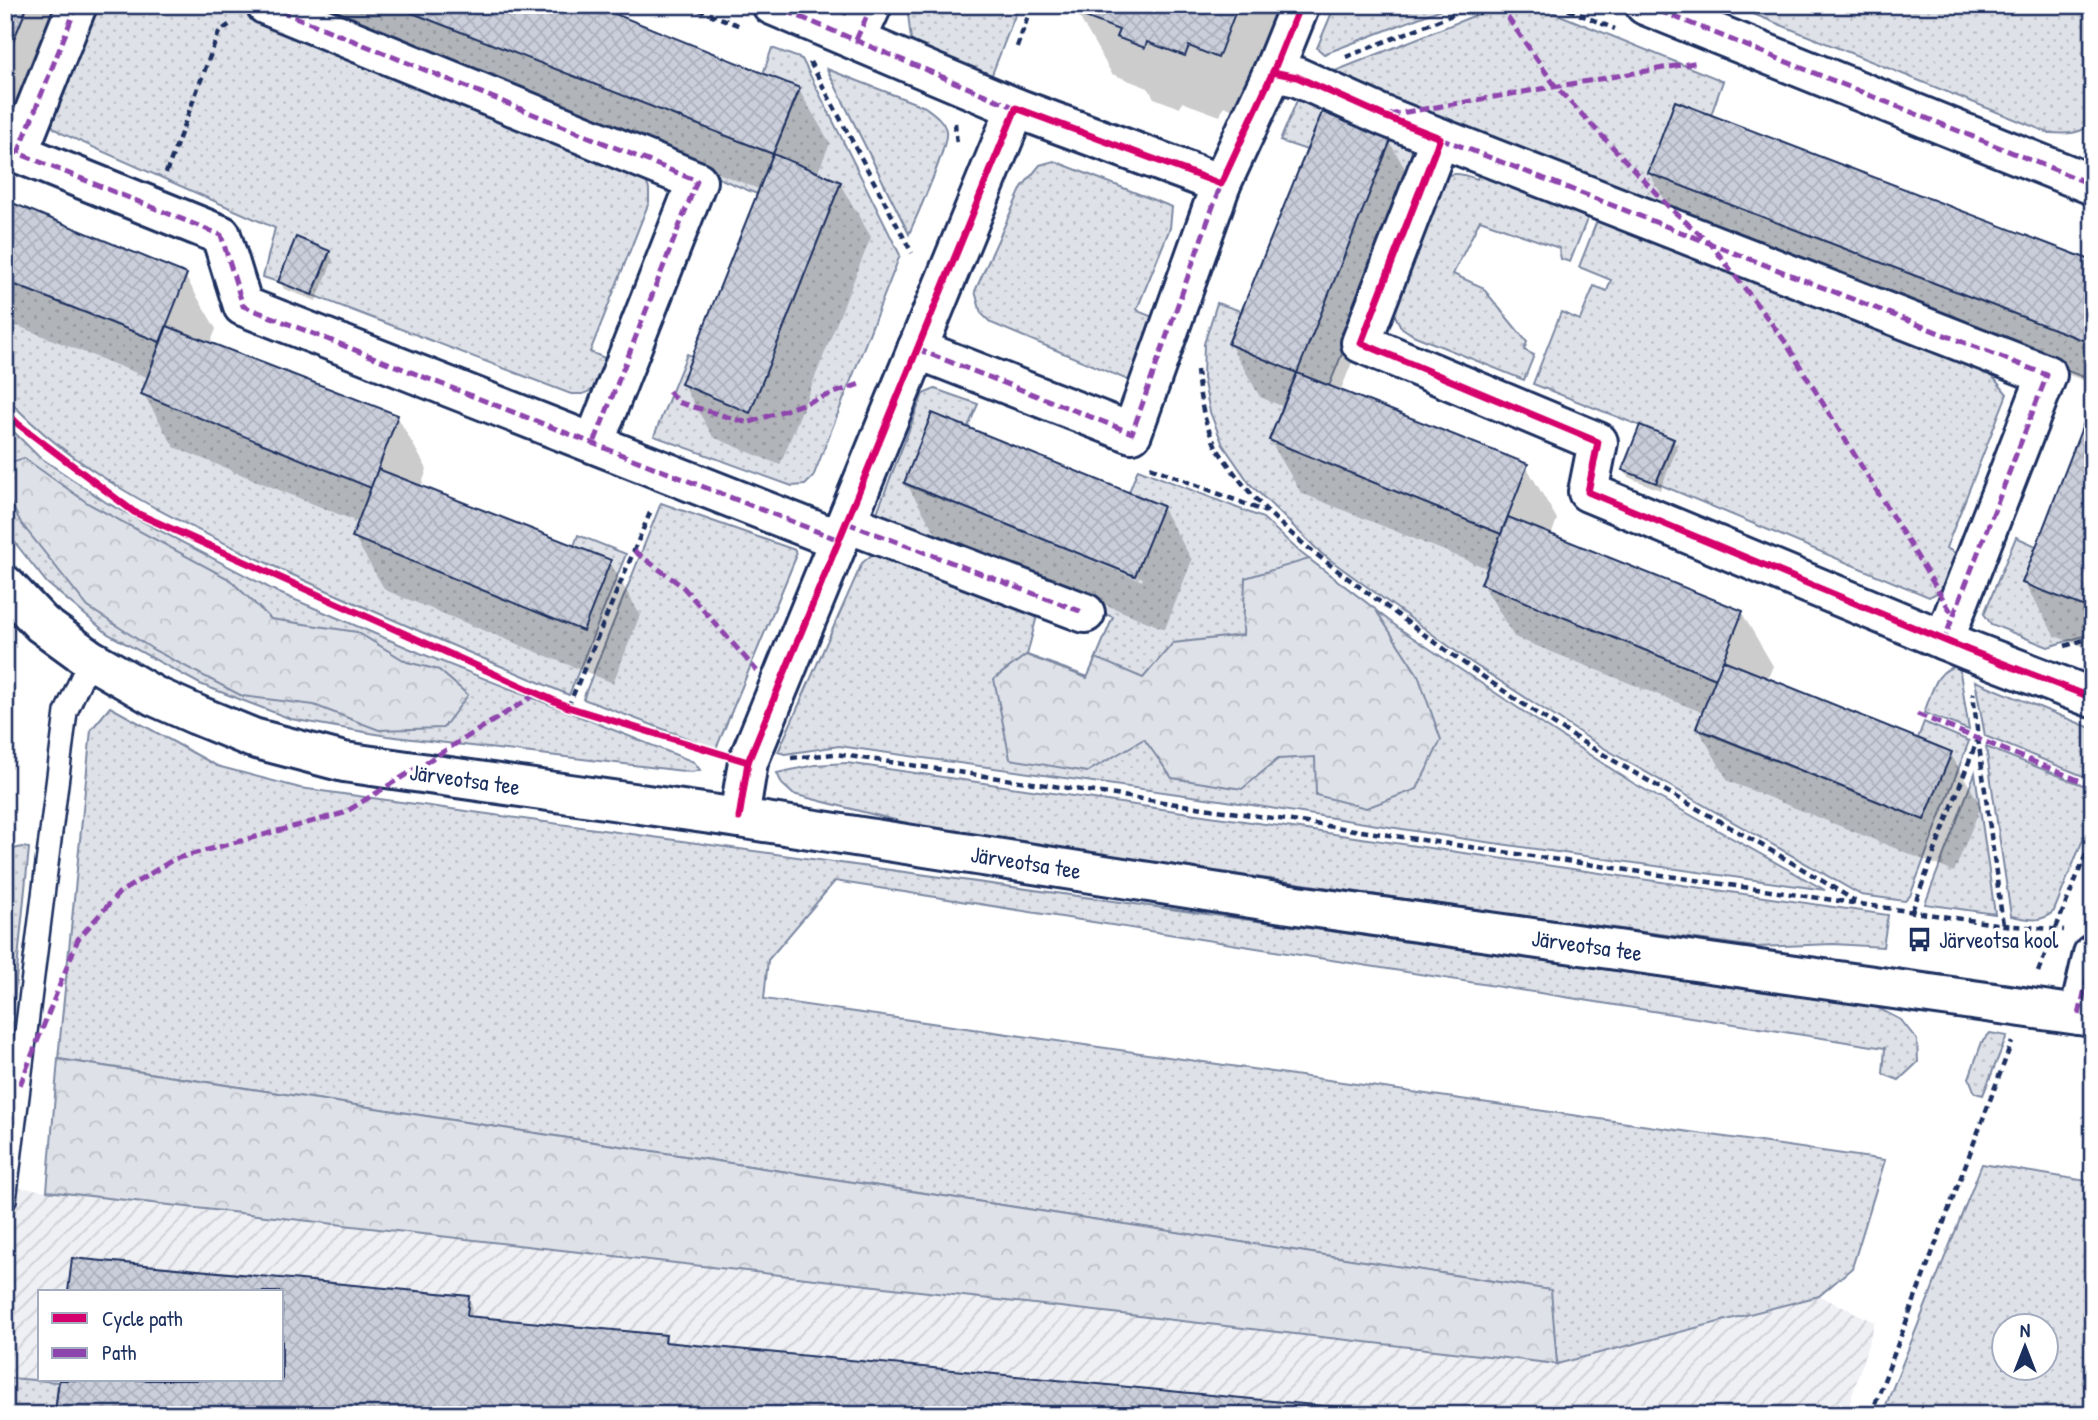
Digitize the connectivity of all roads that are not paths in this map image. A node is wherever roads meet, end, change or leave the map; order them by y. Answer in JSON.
{"nodes":[{"id":1,"x":76,"y":5,"type":"edge"},
{"id":2,"x":872,"y":5,"type":"edge"},
{"id":3,"x":1300,"y":5,"type":"edge"},
{"id":4,"x":1645,"y":5,"type":"edge"},
{"id":5,"x":253,"y":12,"type":"edge"},
{"id":6,"x":759,"y":17,"type":"edge"},
{"id":7,"x":856,"y":40,"type":"junction"},
{"id":8,"x":1285,"y":74,"type":"junction"},
{"id":9,"x":1016,"y":108,"type":"junction"},
{"id":10,"x":1440,"y":138,"type":"junction"},
{"id":11,"x":1221,"y":184,"type":"junction"},
{"id":12,"x":2093,"y":185,"type":"edge"},
{"id":13,"x":917,"y":349,"type":"junction"},
{"id":14,"x":594,"y":443,"type":"junction"},
{"id":15,"x":843,"y":532,"type":"junction"},
{"id":16,"x":5,"y":585,"type":"edge"},
{"id":17,"x":1085,"y":613,"type":"dead end"},
{"id":18,"x":1944,"y":640,"type":"junction"},
{"id":19,"x":90,"y":659,"type":"junction"},
{"id":20,"x":2093,"y":698,"type":"edge"},
{"id":21,"x":738,"y":818,"type":"junction"},
{"id":22,"x":2080,"y":942,"type":"edge"},
{"id":23,"x":2086,"y":1016,"type":"edge"},
{"id":24,"x":5,"y":1200,"type":"edge"}],
"edges":[{"from":1,"to":14,"type":"street"},
{"from":2,"to":7,"type":"street"},
{"from":3,"to":8,"type":"street"},
{"from":4,"to":12,"type":"street"},
{"from":5,"to":14,"type":"street"},
{"from":6,"to":7,"type":"street"},
{"from":7,"to":9,"type":"street"},
{"from":8,"to":10,"type":"street"},
{"from":8,"to":11,"type":"street"},
{"from":9,"to":11,"type":"street"},
{"from":9,"to":13,"type":"street"},
{"from":10,"to":18,"type":"street"},
{"from":10,"to":18,"type":"street"},
{"from":11,"to":13,"type":"street"},
{"from":13,"to":15,"type":"street"},
{"from":14,"to":15,"type":"street"},
{"from":15,"to":17,"type":"street"},
{"from":15,"to":21,"type":"street"},
{"from":16,"to":19,"type":"street","name":"Järveotsa tee"},
{"from":18,"to":20,"type":"street"},
{"from":19,"to":21,"type":"street","name":"Järveotsa tee"},
{"from":19,"to":24,"type":"lane"},
{"from":21,"to":23,"type":"street","name":"Järveotsa tee"},
{"from":22,"to":23,"type":"street"}]}
